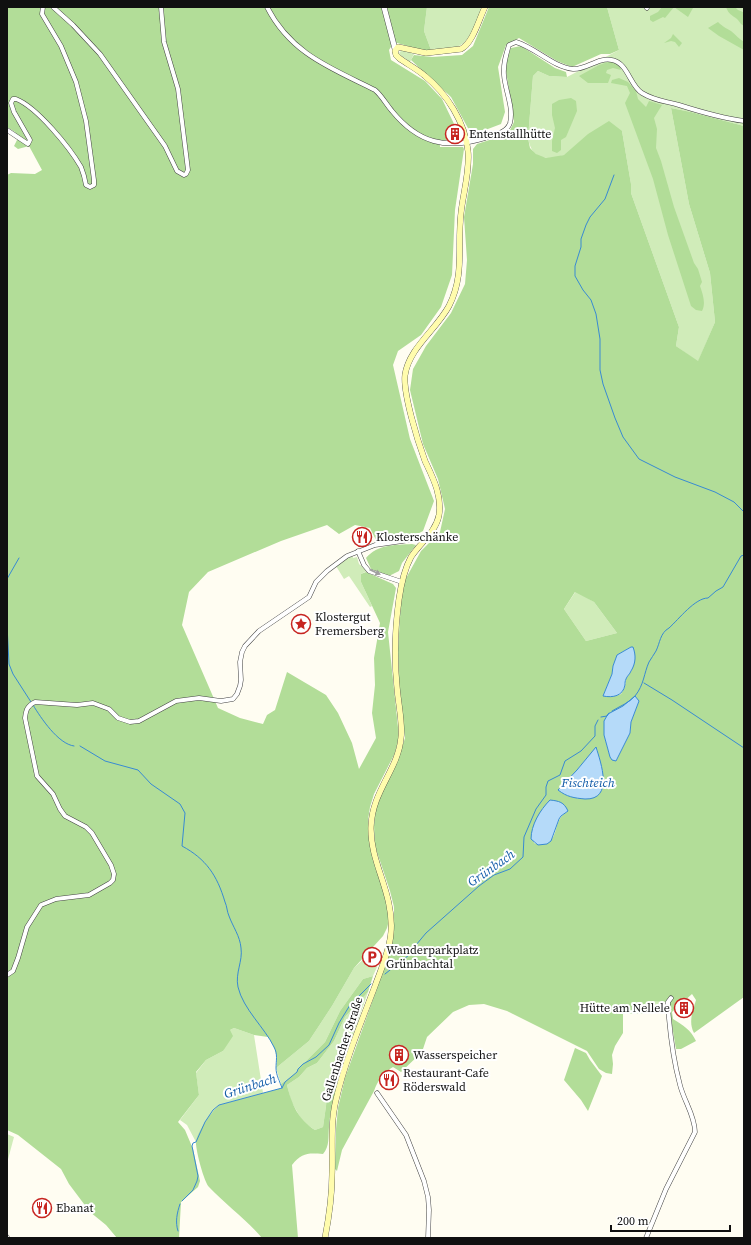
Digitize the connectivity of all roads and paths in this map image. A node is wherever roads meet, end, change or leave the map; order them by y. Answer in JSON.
{"nodes":[{"id":1,"x":43,"y":7,"type":"edge"},
{"id":2,"x":52,"y":7,"type":"edge"},
{"id":3,"x":161,"y":7,"type":"edge"},
{"id":4,"x":268,"y":7,"type":"edge"},
{"id":5,"x":384,"y":7,"type":"edge"},
{"id":6,"x":485,"y":7,"type":"edge"},
{"id":7,"x":396,"y":49,"type":"junction"},
{"id":8,"x":744,"y":121,"type":"edge"},
{"id":9,"x":7,"y":130,"type":"edge"},
{"id":10,"x":467,"y":141,"type":"junction"},
{"id":11,"x":426,"y":540,"type":"junction"},
{"id":12,"x":358,"y":551,"type":"junction"},
{"id":13,"x":402,"y":582,"type":"junction"},
{"id":14,"x":7,"y":975,"type":"edge"},
{"id":15,"x":670,"y":998,"type":"dead end"},
{"id":16,"x":377,"y":1093,"type":"dead end"},
{"id":17,"x":325,"y":1238,"type":"edge"},
{"id":18,"x":428,"y":1238,"type":"edge"},
{"id":19,"x":646,"y":1238,"type":"edge"}],
"edges":[{"from":1,"to":9,"type":"street"},
{"from":2,"to":3,"type":"street"},
{"from":4,"to":10,"type":"street"},
{"from":5,"to":7,"type":"street"},
{"from":6,"to":7,"type":"main road"},
{"from":7,"to":10,"type":"main road","name":"Gallenbacher Straße"},
{"from":8,"to":10,"type":"street"},
{"from":10,"to":11,"type":"main road","name":"Gallenbacher Straße"},
{"from":11,"to":12,"type":"street"},
{"from":11,"to":13,"type":"main road","name":"Gallenbacher Straße"},
{"from":12,"to":13,"type":"street","one_way":true},
{"from":12,"to":14,"type":"street"},
{"from":13,"to":17,"type":"main road","name":"Gallenbacher Straße"},
{"from":15,"to":19,"type":"street"},
{"from":16,"to":18,"type":"street"}]}
